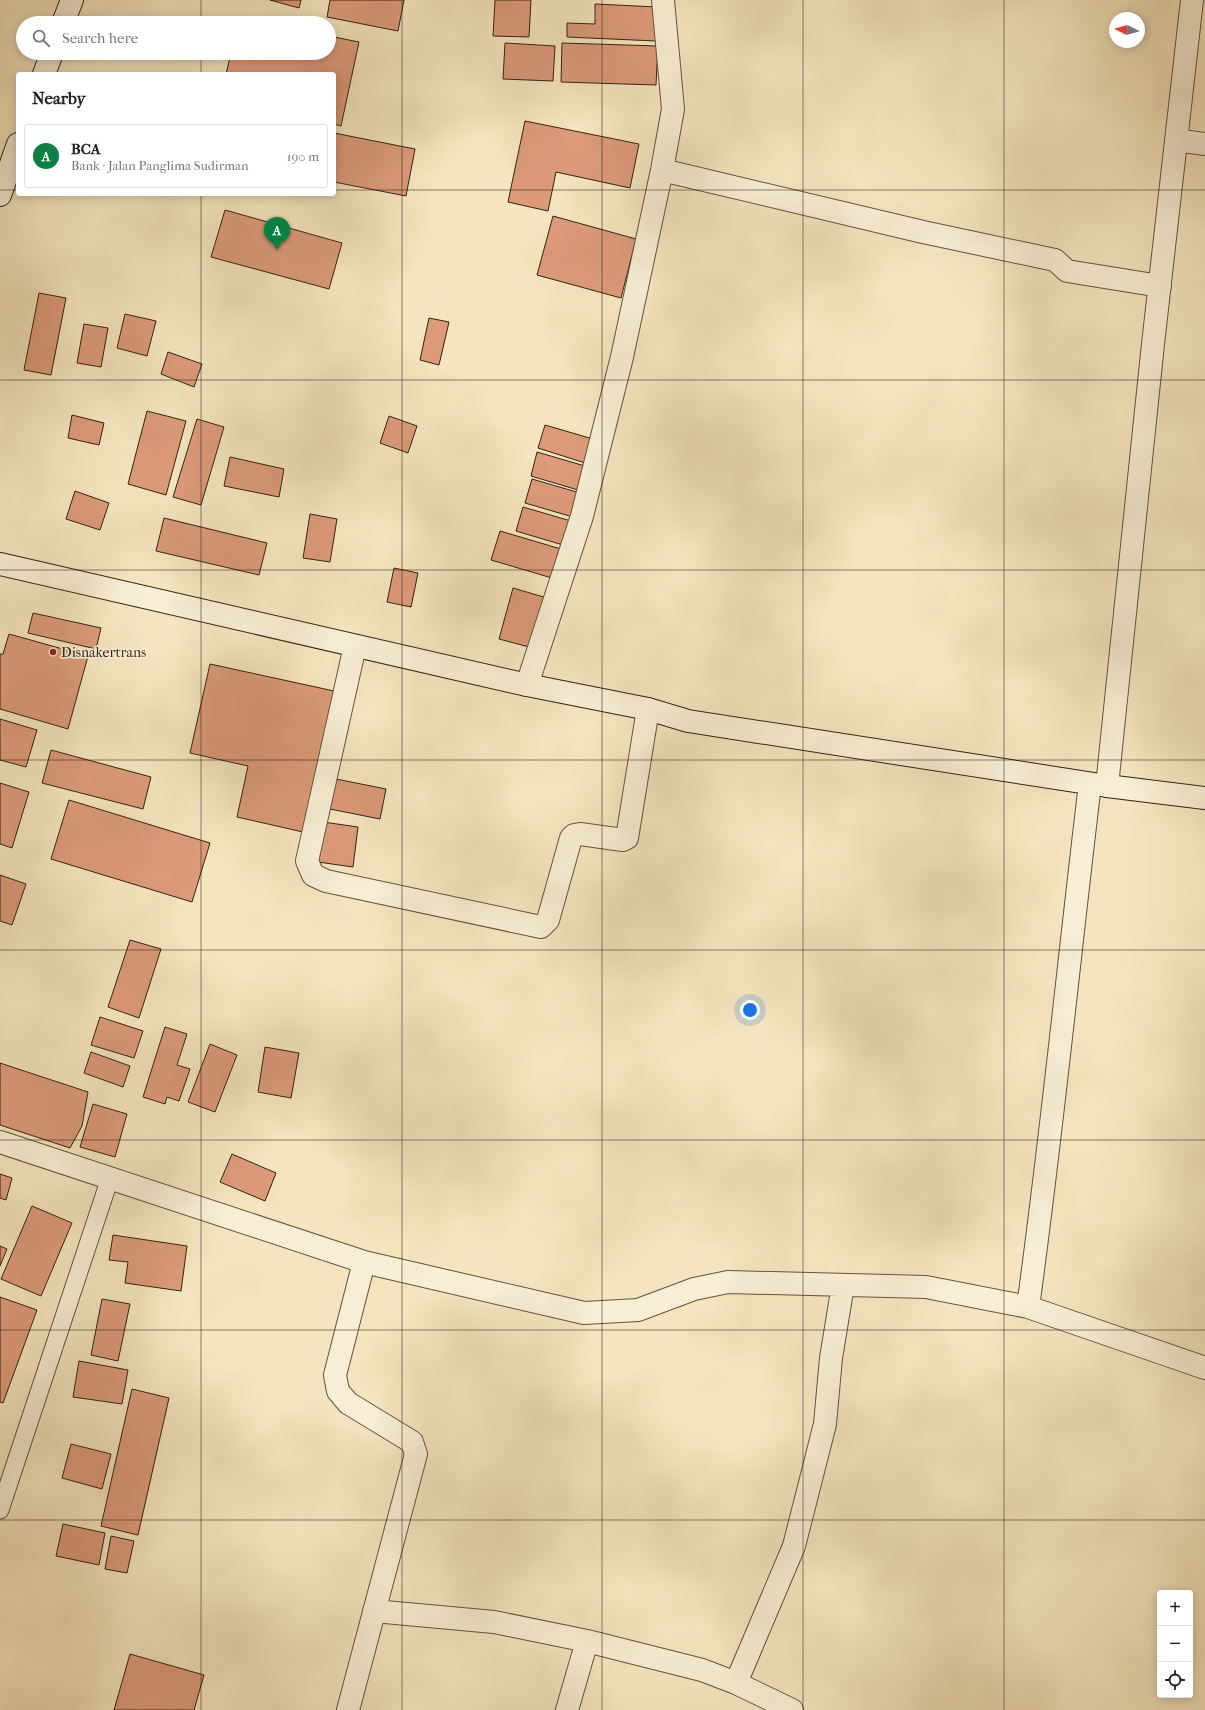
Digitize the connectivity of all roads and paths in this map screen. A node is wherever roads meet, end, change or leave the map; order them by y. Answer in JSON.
{"nodes":[{"id":1,"x":72,"y":0,"type":"edge"},
{"id":2,"x":663,"y":0,"type":"edge"},
{"id":3,"x":1192,"y":0,"type":"edge"},
{"id":4,"x":66,"y":16,"type":"edge"},
{"id":5,"x":49,"y":60,"type":"edge"},
{"id":6,"x":45,"y":72,"type":"edge"},
{"id":7,"x":1176,"y":140,"type":"junction"},
{"id":8,"x":1205,"y":144,"type":"edge"},
{"id":9,"x":16,"y":150,"type":"edge"},
{"id":10,"x":662,"y":170,"type":"junction"},
{"id":11,"x":0,"y":195,"type":"edge"},
{"id":12,"x":1160,"y":286,"type":"junction"},
{"id":13,"x":0,"y":564,"type":"edge"},
{"id":14,"x":355,"y":646,"type":"junction"},
{"id":15,"x":527,"y":685,"type":"junction"},
{"id":16,"x":648,"y":709,"type":"junction"},
{"id":17,"x":1098,"y":785,"type":"junction"},
{"id":18,"x":1205,"y":798,"type":"edge"},
{"id":19,"x":0,"y":1142,"type":"edge"},
{"id":20,"x":110,"y":1178,"type":"junction"},
{"id":21,"x":364,"y":1262,"type":"junction"},
{"id":22,"x":843,"y":1285,"type":"junction"},
{"id":23,"x":1028,"y":1307,"type":"junction"},
{"id":24,"x":1205,"y":1368,"type":"edge"},
{"id":25,"x":0,"y":1510,"type":"edge"},
{"id":26,"x":374,"y":1611,"type":"junction"},
{"id":27,"x":587,"y":1641,"type":"junction"},
{"id":28,"x":736,"y":1683,"type":"junction"},
{"id":29,"x":348,"y":1710,"type":"edge"},
{"id":30,"x":567,"y":1710,"type":"edge"},
{"id":31,"x":792,"y":1710,"type":"edge"}],
"edges":[{"from":1,"to":4,"type":"street"},
{"from":2,"to":10,"type":"street"},
{"from":3,"to":7,"type":"street"},
{"from":5,"to":6,"type":"street"},
{"from":7,"to":8,"type":"street"},
{"from":7,"to":12,"type":"street"},
{"from":9,"to":11,"type":"street"},
{"from":10,"to":12,"type":"street"},
{"from":10,"to":15,"type":"street"},
{"from":12,"to":17,"type":"street"},
{"from":13,"to":14,"type":"street"},
{"from":14,"to":15,"type":"street"},
{"from":14,"to":16,"type":"street"},
{"from":15,"to":16,"type":"street"},
{"from":16,"to":17,"type":"street"},
{"from":17,"to":18,"type":"street"},
{"from":17,"to":23,"type":"street"},
{"from":19,"to":20,"type":"street"},
{"from":20,"to":21,"type":"street"},
{"from":20,"to":25,"type":"lane"},
{"from":21,"to":22,"type":"street"},
{"from":21,"to":26,"type":"street"},
{"from":22,"to":23,"type":"street"},
{"from":22,"to":28,"type":"street"},
{"from":23,"to":24,"type":"street"},
{"from":26,"to":27,"type":"street"},
{"from":26,"to":29,"type":"street"},
{"from":27,"to":28,"type":"street"},
{"from":27,"to":30,"type":"street"},
{"from":28,"to":31,"type":"street"}]}
